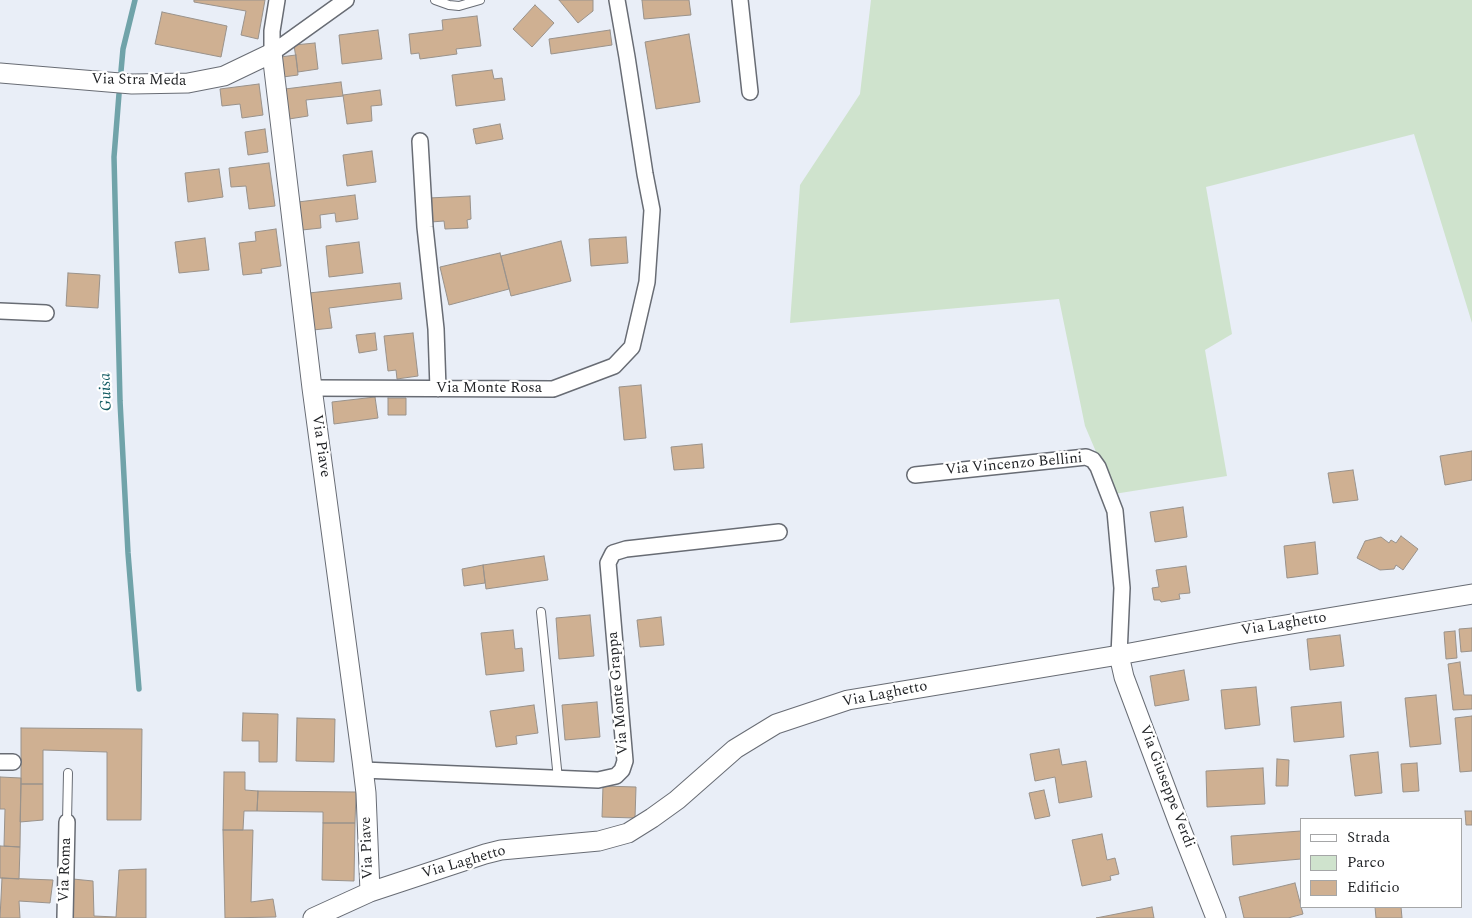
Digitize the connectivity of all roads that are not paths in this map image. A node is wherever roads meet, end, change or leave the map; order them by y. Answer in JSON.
{"nodes":[{"id":1,"x":277,"y":0,"type":"edge"},
{"id":2,"x":346,"y":0,"type":"edge"},
{"id":3,"x":435,"y":0,"type":"edge"},
{"id":4,"x":480,"y":0,"type":"edge"},
{"id":5,"x":616,"y":0,"type":"edge"},
{"id":6,"x":740,"y":0,"type":"edge"},
{"id":7,"x":272,"y":53,"type":"junction"},
{"id":8,"x":0,"y":74,"type":"edge"},
{"id":9,"x":750,"y":92,"type":"dead end"},
{"id":10,"x":420,"y":141,"type":"dead end"},
{"id":11,"x":0,"y":311,"type":"edge"},
{"id":12,"x":46,"y":313,"type":"dead end"},
{"id":13,"x":312,"y":388,"type":"junction"},
{"id":14,"x":438,"y":389,"type":"junction"},
{"id":15,"x":915,"y":475,"type":"dead end"},
{"id":16,"x":779,"y":532,"type":"dead end"},
{"id":17,"x":1472,"y":594,"type":"edge"},
{"id":18,"x":542,"y":612,"type":"dead end"},
{"id":19,"x":1119,"y":655,"type":"junction"},
{"id":20,"x":363,"y":770,"type":"junction"},
{"id":21,"x":68,"y":773,"type":"dead end"},
{"id":22,"x":558,"y":779,"type":"junction"},
{"id":23,"x":67,"y":822,"type":"joint"},
{"id":24,"x":370,"y":892,"type":"junction"},
{"id":25,"x":64,"y":918,"type":"edge"},
{"id":26,"x":313,"y":918,"type":"edge"},
{"id":27,"x":1216,"y":918,"type":"edge"}],
"edges":[{"from":1,"to":7,"type":"street","name":"Via Piave"},
{"from":2,"to":7,"type":"street","name":"Via Stra Meda"},
{"from":3,"to":4,"type":"lane"},
{"from":5,"to":14,"type":"street","name":"Via Monte Rosa"},
{"from":6,"to":9,"type":"street"},
{"from":7,"to":8,"type":"street","name":"Via Stra Meda"},
{"from":7,"to":13,"type":"street","name":"Via Piave"},
{"from":10,"to":14,"type":"street"},
{"from":11,"to":12,"type":"street"},
{"from":13,"to":14,"type":"street","name":"Via Monte Rosa"},
{"from":13,"to":20,"type":"street","name":"Via Piave"},
{"from":15,"to":19,"type":"street","name":"Via Vincenzo Bellini"},
{"from":16,"to":22,"type":"street","name":"Via Monte Grappa"},
{"from":17,"to":19,"type":"street","name":"Via Laghetto"},
{"from":18,"to":22,"type":"lane"},
{"from":19,"to":24,"type":"street","name":"Via Laghetto"},
{"from":19,"to":27,"type":"street","name":"Via Giuseppe Verdi"},
{"from":20,"to":22,"type":"street","name":"Via Monte Grappa"},
{"from":20,"to":24,"type":"street","name":"Via Piave"},
{"from":21,"to":23,"type":"lane"},
{"from":23,"to":25,"type":"street","name":"Via Roma"},
{"from":24,"to":26,"type":"street","name":"Via Laghetto"}]}
